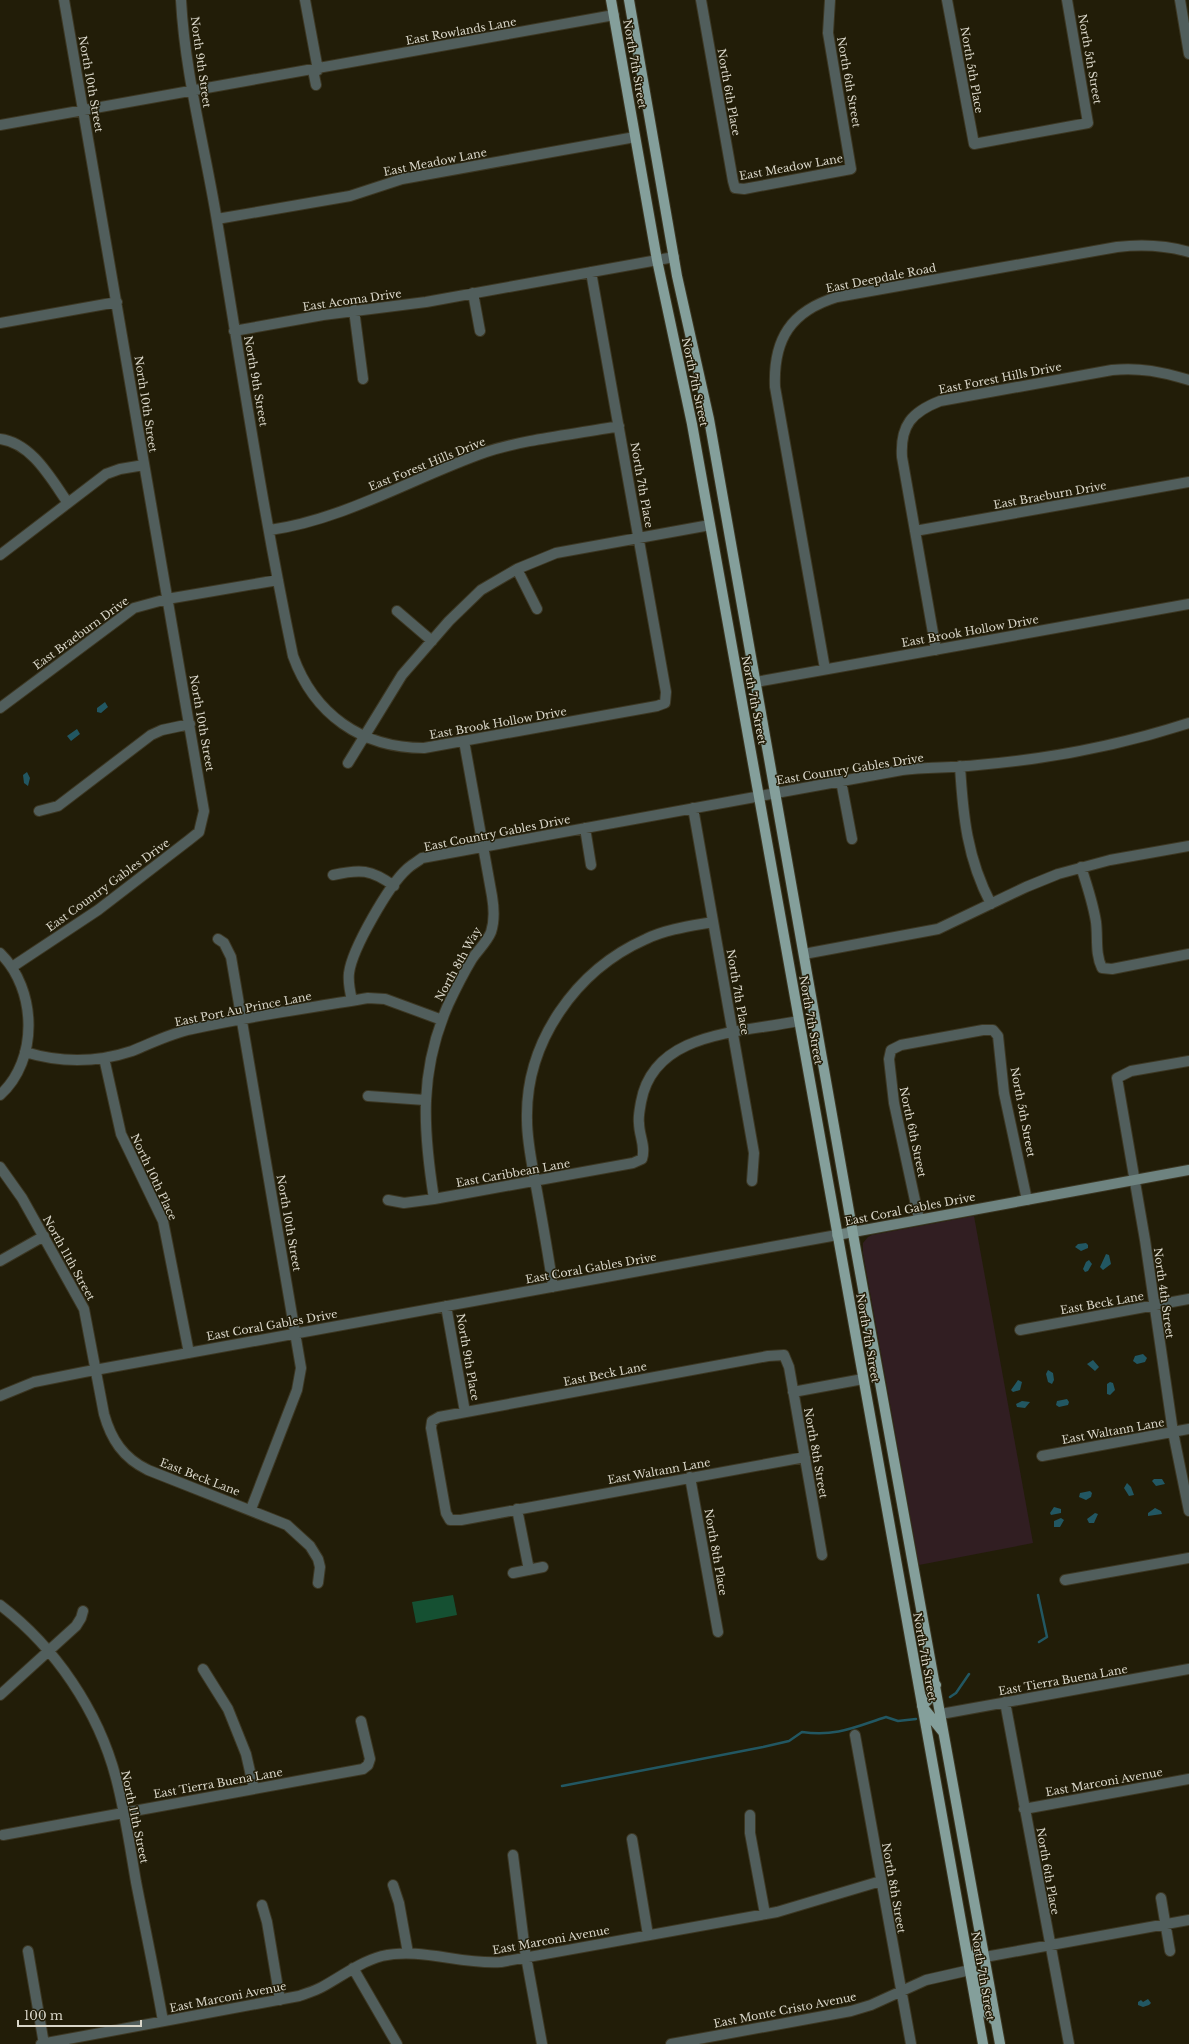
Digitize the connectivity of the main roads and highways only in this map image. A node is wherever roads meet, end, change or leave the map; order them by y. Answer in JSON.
{"nodes":[{"id":1,"x":611,"y":0,"type":"edge"},
{"id":2,"x":629,"y":0,"type":"edge"},
{"id":3,"x":643,"y":81,"type":"junction"},
{"id":4,"x":626,"y":84,"type":"junction"},
{"id":5,"x":936,"y":1685,"type":"junction"},
{"id":6,"x":922,"y":1706,"type":"junction"},
{"id":7,"x":945,"y":1735,"type":"junction"},
{"id":8,"x":980,"y":1925,"type":"junction"},
{"id":9,"x":970,"y":1970,"type":"junction"},
{"id":10,"x":996,"y":2022,"type":"junction"},
{"id":11,"x":983,"y":2044,"type":"edge"},
{"id":12,"x":1000,"y":2044,"type":"edge"}],
"edges":[{"from":1,"to":4,"type":"main road","name":"North 7th Street"},
{"from":2,"to":3,"type":"main road","name":"North 7th Street"},
{"from":3,"to":4,"type":"main road"},
{"from":3,"to":5,"type":"main road","name":"North 7th Street"},
{"from":4,"to":6,"type":"main road","name":"North 7th Street"},
{"from":5,"to":6,"type":"main road"},
{"from":5,"to":7,"type":"main road","name":"North 7th Street"},
{"from":6,"to":7,"type":"main road"},
{"from":6,"to":9,"type":"main road","name":"North 7th Street"},
{"from":7,"to":8,"type":"main road","name":"North 7th Street"},
{"from":8,"to":9,"type":"main road"},
{"from":8,"to":10,"type":"main road","name":"North 7th Street"},
{"from":9,"to":10,"type":"main road"},
{"from":9,"to":11,"type":"main road","name":"North 7th Street"},
{"from":10,"to":12,"type":"main road","name":"North 7th Street"}]}
